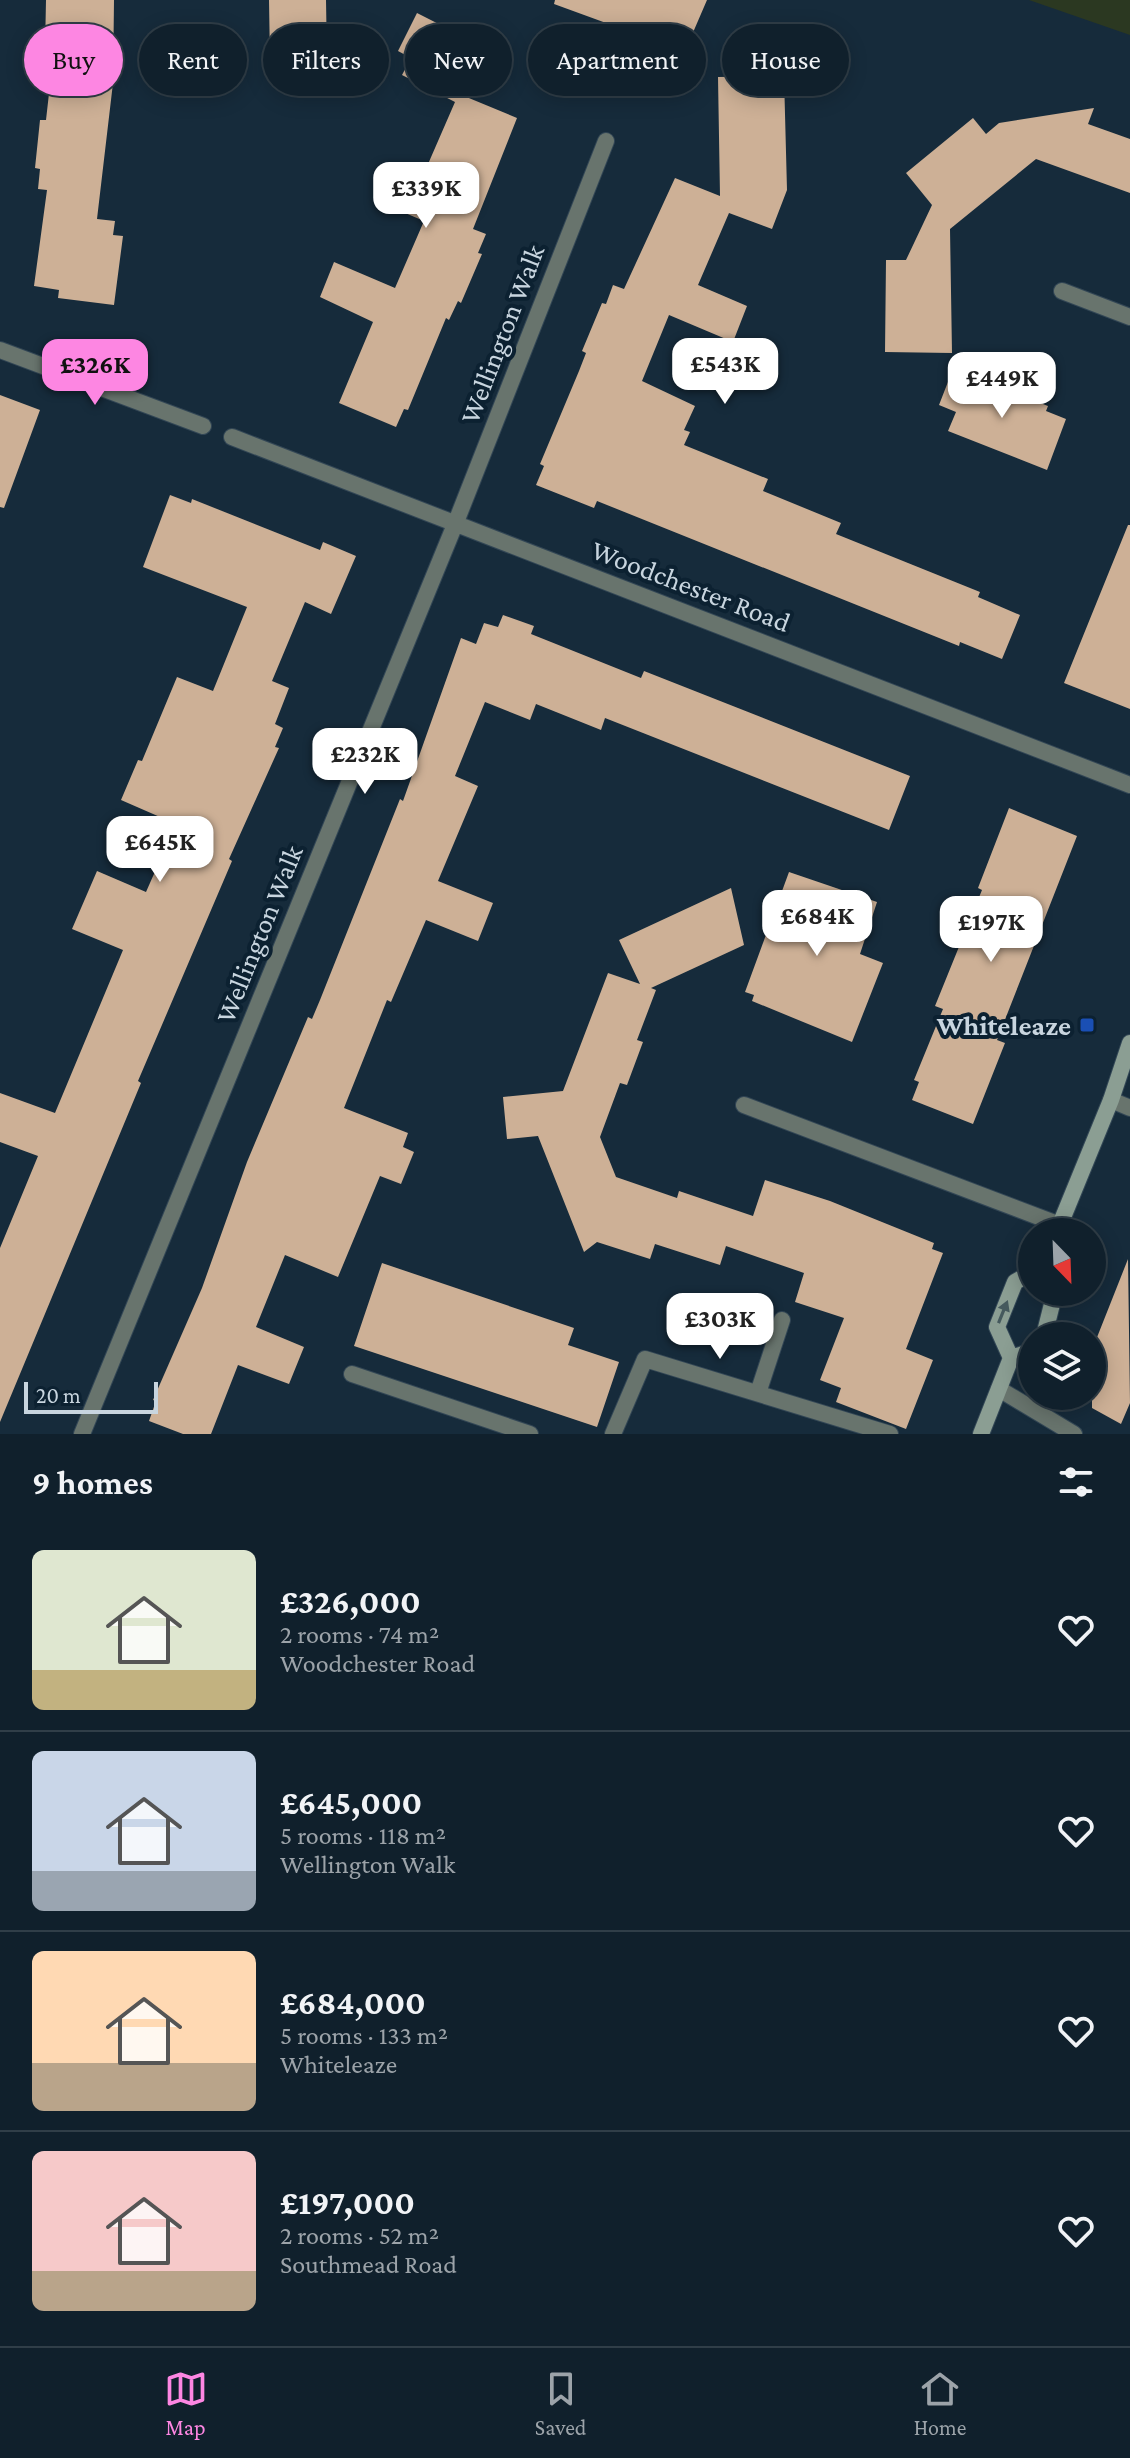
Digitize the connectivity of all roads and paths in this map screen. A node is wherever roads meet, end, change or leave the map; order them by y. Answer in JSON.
{"nodes":[{"id":1,"x":606,"y":141,"type":"dead end"},
{"id":2,"x":1062,"y":291,"type":"dead end"},
{"id":3,"x":1130,"y":317,"type":"edge"},
{"id":4,"x":0,"y":350,"type":"edge"},
{"id":5,"x":203,"y":426,"type":"dead end"},
{"id":6,"x":232,"y":437,"type":"dead end"},
{"id":7,"x":456,"y":522,"type":"junction"},
{"id":8,"x":1130,"y":785,"type":"edge"},
{"id":9,"x":1130,"y":1043,"type":"edge"},
{"id":10,"x":1111,"y":1100,"type":"junction"},
{"id":11,"x":744,"y":1105,"type":"dead end"},
{"id":12,"x":1130,"y":1108,"type":"edge"},
{"id":13,"x":1030,"y":1218,"type":"edge"},
{"id":14,"x":1063,"y":1218,"type":"edge"},
{"id":15,"x":1018,"y":1280,"type":"edge"},
{"id":16,"x":782,"y":1320,"type":"dead end"},
{"id":17,"x":1018,"y":1356,"type":"edge"},
{"id":18,"x":1011,"y":1358,"type":"junction"},
{"id":19,"x":352,"y":1374,"type":"dead end"},
{"id":20,"x":999,"y":1389,"type":"junction"},
{"id":21,"x":758,"y":1393,"type":"junction"},
{"id":22,"x":82,"y":1434,"type":"edge"},
{"id":23,"x":530,"y":1434,"type":"edge"},
{"id":24,"x":613,"y":1434,"type":"edge"},
{"id":25,"x":890,"y":1434,"type":"edge"},
{"id":26,"x":981,"y":1434,"type":"edge"},
{"id":27,"x":1074,"y":1434,"type":"edge"}],
"edges":[{"from":1,"to":7,"type":"street","name":"Wellington Walk"},
{"from":2,"to":3,"type":"street"},
{"from":4,"to":5,"type":"street"},
{"from":6,"to":7,"type":"street","name":"Woodchester Road"},
{"from":7,"to":8,"type":"street","name":"Woodchester Road"},
{"from":7,"to":22,"type":"street","name":"Wellington Walk"},
{"from":9,"to":10,"type":"main road"},
{"from":10,"to":12,"type":"street"},
{"from":10,"to":14,"type":"main road"},
{"from":11,"to":13,"type":"street"},
{"from":18,"to":15,"type":"main road","one_way":true},
{"from":16,"to":21,"type":"street"},
{"from":17,"to":18,"type":"main road"},
{"from":18,"to":20,"type":"main road"},
{"from":19,"to":23,"type":"street"},
{"from":20,"to":26,"type":"main road"},
{"from":20,"to":27,"type":"street"},
{"from":21,"to":24,"type":"street"},
{"from":21,"to":25,"type":"street"}]}
